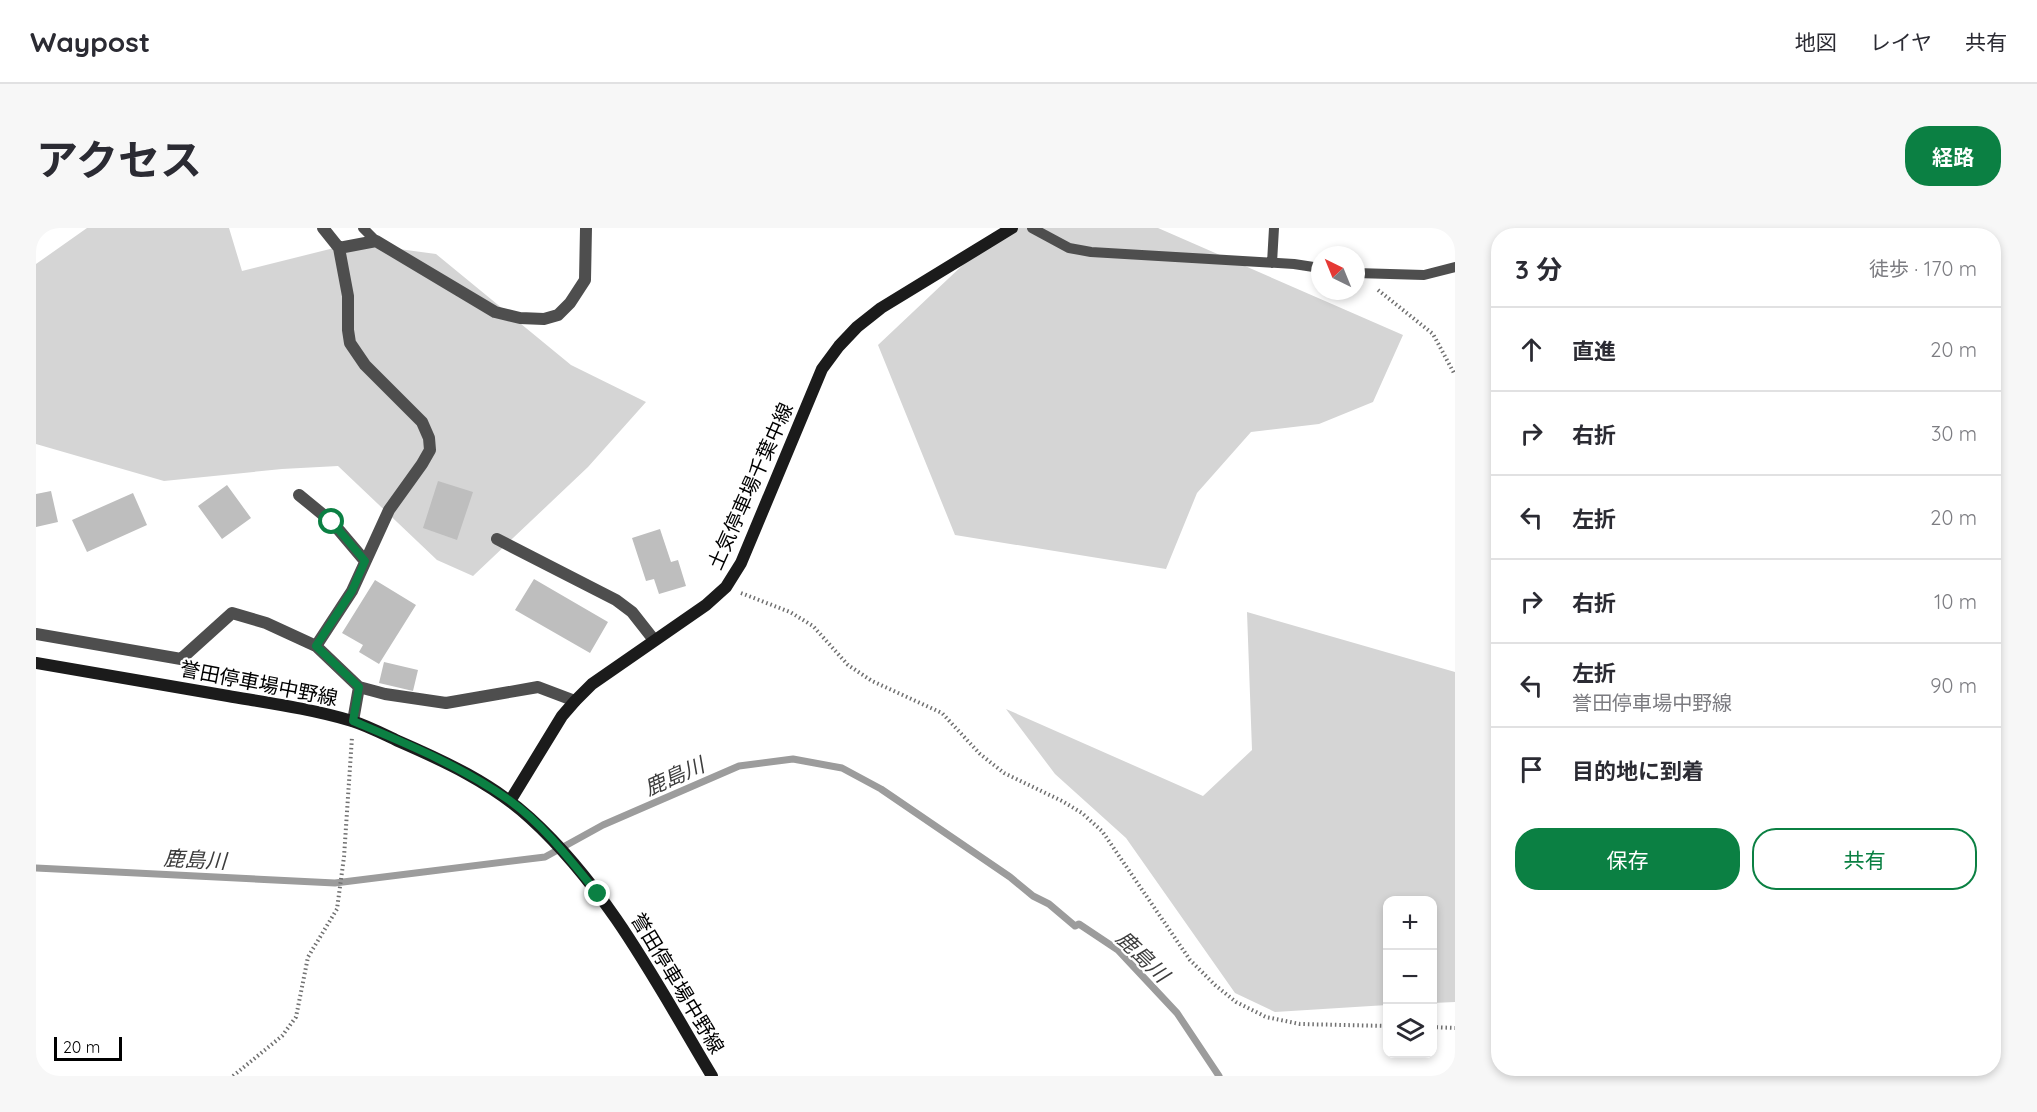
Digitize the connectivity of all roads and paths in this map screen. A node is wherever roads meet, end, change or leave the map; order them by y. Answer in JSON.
{"nodes":[{"id":1,"x":323,"y":228,"type":"edge"},
{"id":2,"x":363,"y":228,"type":"edge"},
{"id":3,"x":586,"y":228,"type":"edge"},
{"id":4,"x":1011,"y":228,"type":"edge"},
{"id":5,"x":1032,"y":228,"type":"edge"},
{"id":6,"x":1274,"y":228,"type":"edge"},
{"id":7,"x":376,"y":241,"type":"junction"},
{"id":8,"x":339,"y":248,"type":"junction"},
{"id":9,"x":1272,"y":263,"type":"junction"},
{"id":10,"x":1311,"y":267,"type":"edge"},
{"id":11,"x":1455,"y":267,"type":"edge"},
{"id":12,"x":1365,"y":273,"type":"edge"},
{"id":13,"x":1373,"y":286,"type":"dead end"},
{"id":14,"x":1455,"y":375,"type":"edge"},
{"id":15,"x":299,"y":495,"type":"dead end"},
{"id":16,"x":497,"y":539,"type":"dead end"},
{"id":17,"x":365,"y":561,"type":"junction"},
{"id":18,"x":726,"y":587,"type":"junction"},
{"id":19,"x":36,"y":634,"type":"edge"},
{"id":20,"x":654,"y":640,"type":"junction"},
{"id":21,"x":316,"y":646,"type":"junction"},
{"id":22,"x":36,"y":663,"type":"edge"},
{"id":23,"x":359,"y":687,"type":"junction"},
{"id":24,"x":575,"y":701,"type":"junction"},
{"id":25,"x":353,"y":721,"type":"junction"},
{"id":26,"x":510,"y":801,"type":"junction"},
{"id":27,"x":1383,"y":1026,"type":"edge"},
{"id":28,"x":1437,"y":1027,"type":"edge"},
{"id":29,"x":1455,"y":1028,"type":"edge"},
{"id":30,"x":233,"y":1076,"type":"edge"},
{"id":31,"x":712,"y":1076,"type":"edge"}],
"edges":[{"from":1,"to":8,"type":"street"},
{"from":2,"to":7,"type":"lane"},
{"from":3,"to":7,"type":"street"},
{"from":4,"to":18,"type":"main road","name":"土気停車場千葉中線"},
{"from":5,"to":9,"type":"lane"},
{"from":6,"to":9,"type":"lane"},
{"from":7,"to":8,"type":"street"},
{"from":8,"to":17,"type":"street"},
{"from":9,"to":10,"type":"lane"},
{"from":11,"to":12,"type":"lane"},
{"from":13,"to":14,"type":"path"},
{"from":15,"to":17,"type":"street"},
{"from":16,"to":20,"type":"street"},
{"from":17,"to":21,"type":"street"},
{"from":18,"to":20,"type":"main road","name":"土気停車場千葉中線"},
{"from":18,"to":27,"type":"path"},
{"from":19,"to":21,"type":"street"},
{"from":20,"to":24,"type":"main road","name":"土気停車場千葉中線"},
{"from":21,"to":23,"type":"street"},
{"from":22,"to":25,"type":"main road","name":"誉田停車場中野線"},
{"from":23,"to":24,"type":"street"},
{"from":23,"to":25,"type":"street"},
{"from":24,"to":26,"type":"main road","name":"土気停車場千葉中線"},
{"from":25,"to":26,"type":"main road","name":"誉田停車場中野線"},
{"from":25,"to":30,"type":"path"},
{"from":26,"to":31,"type":"main road","name":"誉田停車場中野線"},
{"from":28,"to":29,"type":"path"}]}
